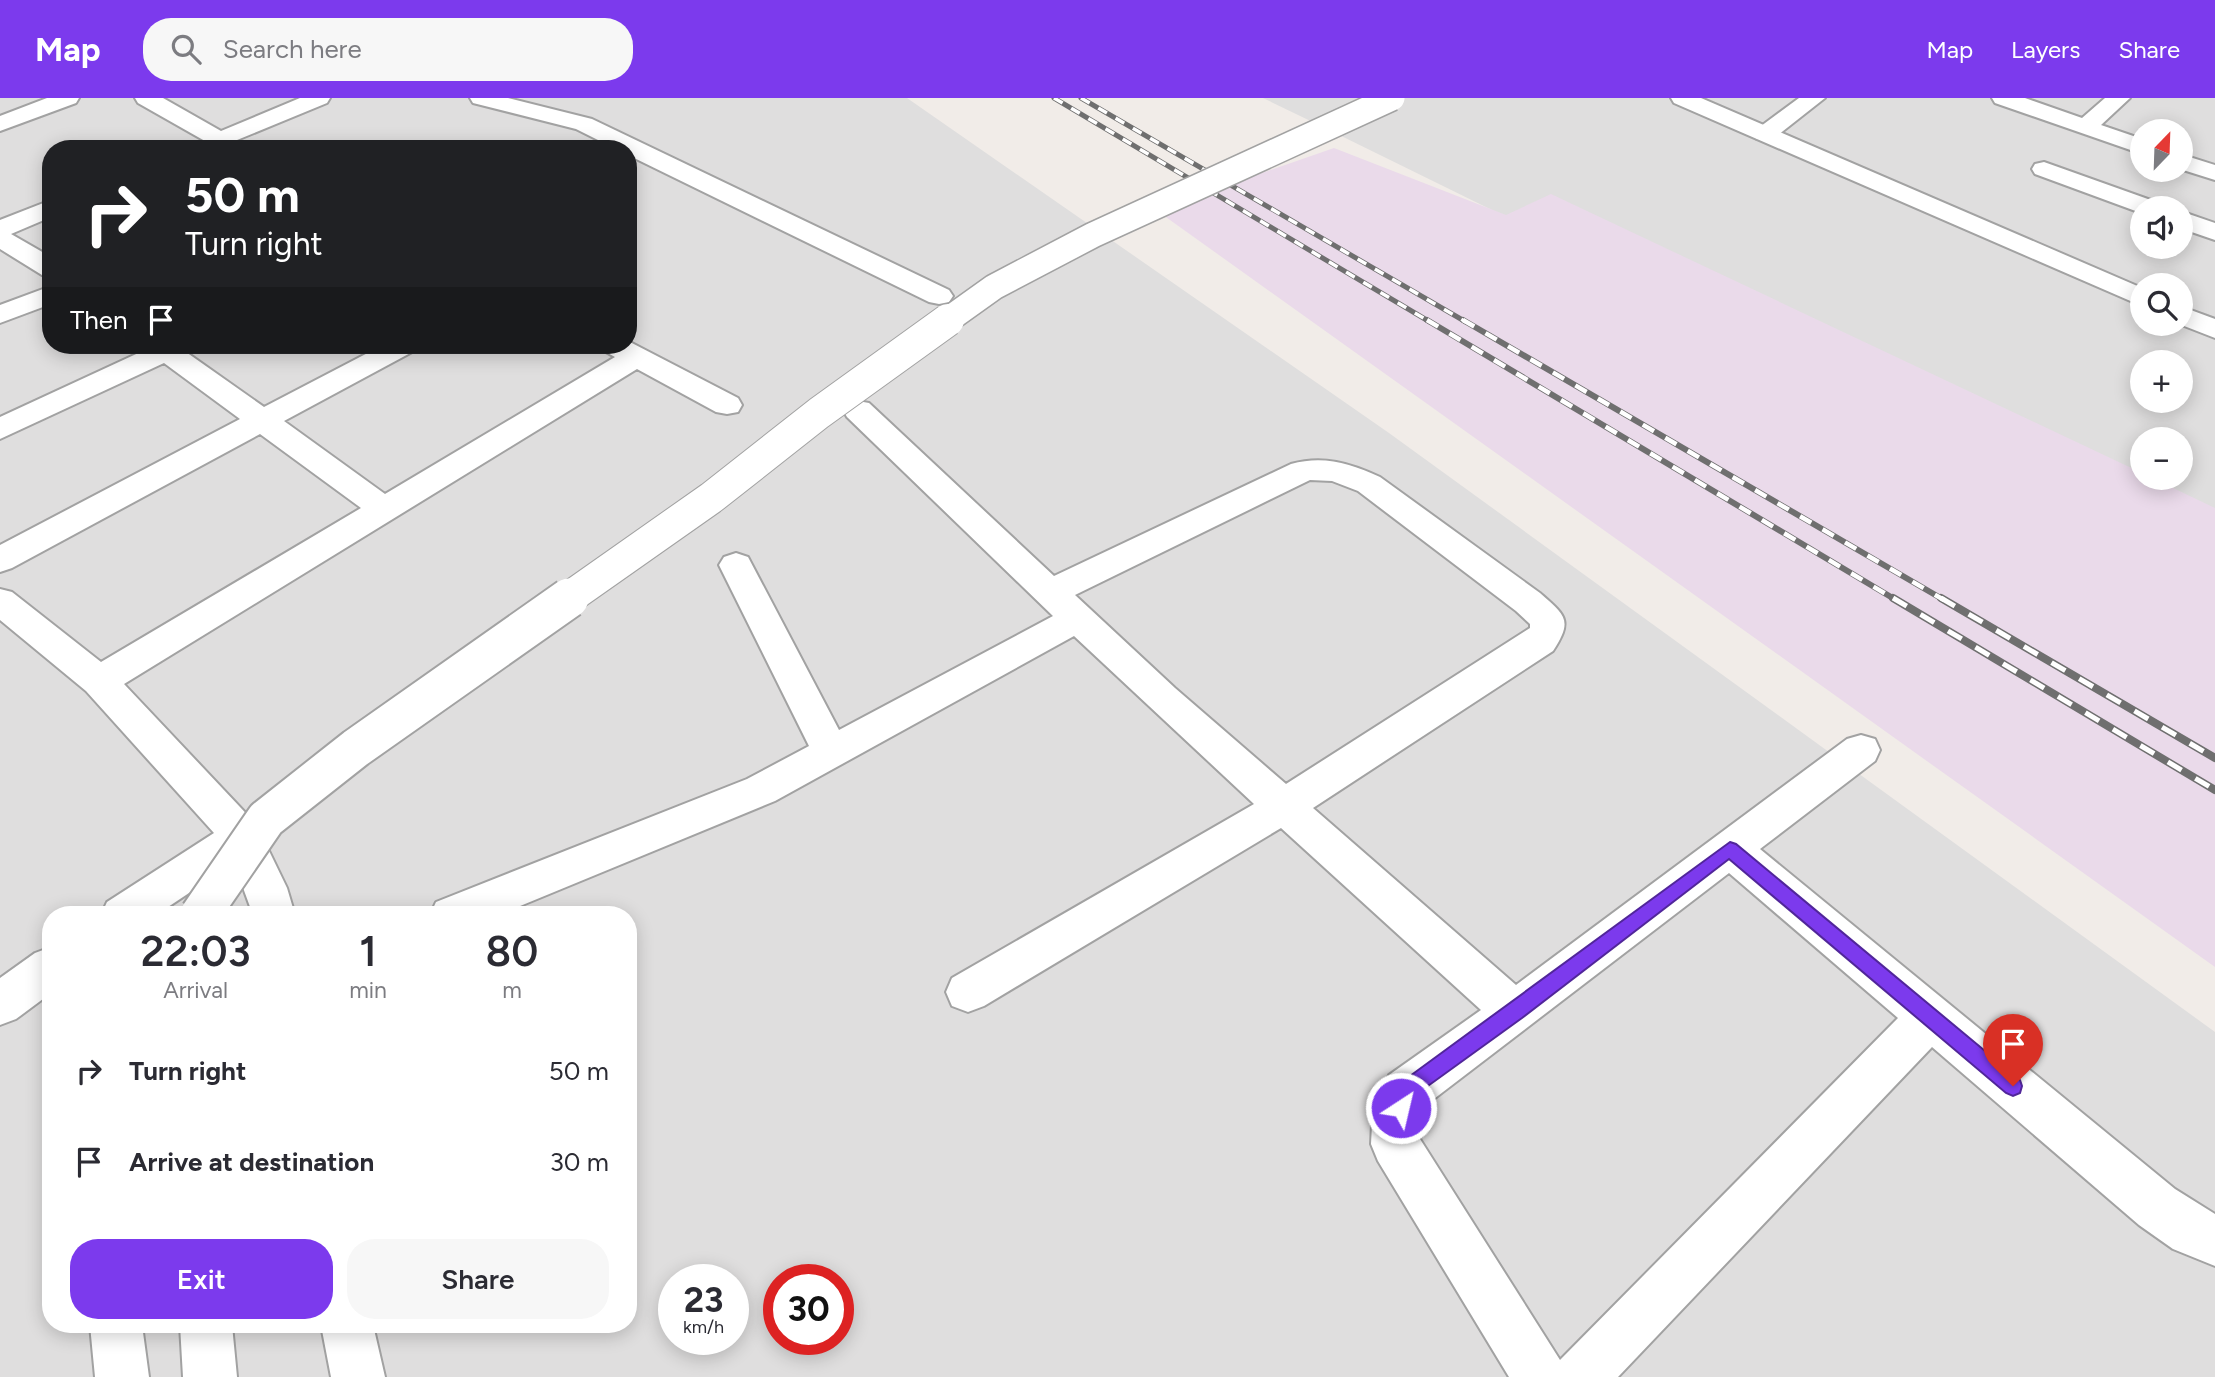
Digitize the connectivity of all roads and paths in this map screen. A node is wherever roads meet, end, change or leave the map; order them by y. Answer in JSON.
{"nodes":[{"id":1,"x":68,"y":98,"type":"edge"},
{"id":2,"x":146,"y":98,"type":"edge"},
{"id":3,"x":319,"y":98,"type":"edge"},
{"id":4,"x":481,"y":98,"type":"edge"},
{"id":5,"x":582,"y":98,"type":"edge"},
{"id":6,"x":1392,"y":98,"type":"edge"},
{"id":7,"x":1682,"y":98,"type":"edge"},
{"id":8,"x":1814,"y":98,"type":"edge"},
{"id":9,"x":2003,"y":98,"type":"edge"},
{"id":10,"x":2119,"y":98,"type":"edge"},
{"id":11,"x":549,"y":116,"type":"junction"},
{"id":12,"x":0,"y":124,"type":"edge"},
{"id":13,"x":2085,"y":127,"type":"junction"},
{"id":14,"x":1765,"y":134,"type":"junction"},
{"id":15,"x":209,"y":140,"type":"edge"},
{"id":16,"x":231,"y":140,"type":"edge"},
{"id":17,"x":617,"y":140,"type":"edge"},
{"id":18,"x":2130,"y":143,"type":"edge"},
{"id":19,"x":637,"y":150,"type":"edge"},
{"id":20,"x":2193,"y":165,"type":"edge"},
{"id":21,"x":2044,"y":169,"type":"dead end"},
{"id":22,"x":2215,"y":173,"type":"edge"},
{"id":23,"x":2130,"y":201,"type":"edge"},
{"id":24,"x":42,"y":212,"type":"edge"},
{"id":25,"x":2193,"y":224,"type":"edge"},
{"id":26,"x":0,"y":229,"type":"edge"},
{"id":27,"x":2215,"y":232,"type":"edge"},
{"id":28,"x":0,"y":238,"type":"edge"},
{"id":29,"x":42,"y":264,"type":"edge"},
{"id":30,"x":2130,"y":293,"type":"edge"},
{"id":31,"x":939,"y":296,"type":"dead end"},
{"id":32,"x":42,"y":298,"type":"edge"},
{"id":33,"x":0,"y":315,"type":"edge"},
{"id":34,"x":2193,"y":320,"type":"edge"},
{"id":35,"x":2215,"y":329,"type":"edge"},
{"id":36,"x":150,"y":354,"type":"edge"},
{"id":37,"x":170,"y":354,"type":"edge"},
{"id":38,"x":387,"y":354,"type":"edge"},
{"id":39,"x":620,"y":354,"type":"edge"},
{"id":40,"x":633,"y":354,"type":"edge"},
{"id":41,"x":727,"y":405,"type":"dead end"},
{"id":42,"x":858,"y":410,"type":"dead end"},
{"id":43,"x":261,"y":421,"type":"junction"},
{"id":44,"x":0,"y":429,"type":"edge"},
{"id":45,"x":384,"y":509,"type":"junction"},
{"id":46,"x":0,"y":559,"type":"edge"},
{"id":47,"x":736,"y":565,"type":"dead end"},
{"id":48,"x":0,"y":601,"type":"edge"},
{"id":49,"x":1064,"y":605,"type":"junction"},
{"id":50,"x":99,"y":681,"type":"junction"},
{"id":51,"x":1860,"y":750,"type":"dead end"},
{"id":52,"x":831,"y":752,"type":"junction"},
{"id":53,"x":1284,"y":806,"type":"junction"},
{"id":54,"x":242,"y":836,"type":"junction"},
{"id":55,"x":1730,"y":849,"type":"junction"},
{"id":56,"x":136,"y":906,"type":"edge"},
{"id":57,"x":206,"y":906,"type":"edge"},
{"id":58,"x":271,"y":906,"type":"edge"},
{"id":59,"x":473,"y":906,"type":"edge"},
{"id":60,"x":42,"y":974,"type":"edge"},
{"id":61,"x":968,"y":992,"type":"dead end"},
{"id":62,"x":0,"y":1004,"type":"edge"},
{"id":63,"x":1515,"y":1012,"type":"junction"},
{"id":64,"x":1930,"y":1017,"type":"junction"},
{"id":65,"x":2215,"y":1240,"type":"edge"},
{"id":66,"x":117,"y":1333,"type":"edge"},
{"id":67,"x":207,"y":1333,"type":"edge"},
{"id":68,"x":349,"y":1333,"type":"edge"},
{"id":69,"x":121,"y":1377,"type":"edge"},
{"id":70,"x":210,"y":1377,"type":"edge"},
{"id":71,"x":358,"y":1377,"type":"edge"},
{"id":72,"x":1540,"y":1377,"type":"edge"},
{"id":73,"x":1580,"y":1377,"type":"edge"}],
"edges":[{"from":1,"to":12,"type":"street"},
{"from":2,"to":15,"type":"street"},
{"from":3,"to":16,"type":"street"},
{"from":4,"to":11,"type":"street"},
{"from":5,"to":11,"type":"street"},
{"from":6,"to":57,"type":"street","bridge":true},
{"from":7,"to":14,"type":"street"},
{"from":8,"to":14,"type":"street"},
{"from":9,"to":13,"type":"street"},
{"from":10,"to":13,"type":"street"},
{"from":11,"to":17,"type":"street"},
{"from":13,"to":18,"type":"street"},
{"from":14,"to":30,"type":"street"},
{"from":19,"to":31,"type":"street"},
{"from":20,"to":22,"type":"street"},
{"from":21,"to":23,"type":"street"},
{"from":24,"to":26,"type":"street"},
{"from":25,"to":27,"type":"street"},
{"from":28,"to":29,"type":"street"},
{"from":32,"to":33,"type":"street"},
{"from":34,"to":35,"type":"street"},
{"from":36,"to":44,"type":"street"},
{"from":37,"to":43,"type":"street"},
{"from":38,"to":43,"type":"street"},
{"from":39,"to":45,"type":"street"},
{"from":40,"to":41,"type":"street"},
{"from":42,"to":49,"type":"street"},
{"from":43,"to":45,"type":"street"},
{"from":43,"to":46,"type":"street"},
{"from":45,"to":50,"type":"street"},
{"from":47,"to":52,"type":"street"},
{"from":48,"to":50,"type":"street"},
{"from":49,"to":52,"type":"street"},
{"from":49,"to":53,"type":"street"},
{"from":49,"to":53,"type":"street"},
{"from":50,"to":54,"type":"street"},
{"from":51,"to":55,"type":"street"},
{"from":52,"to":59,"type":"street"},
{"from":53,"to":61,"type":"street"},
{"from":53,"to":63,"type":"street"},
{"from":54,"to":56,"type":"street"},
{"from":54,"to":58,"type":"street"},
{"from":55,"to":63,"type":"street"},
{"from":55,"to":64,"type":"street"},
{"from":60,"to":62,"type":"street"},
{"from":63,"to":72,"type":"street"},
{"from":64,"to":65,"type":"street"},
{"from":64,"to":73,"type":"street"},
{"from":66,"to":69,"type":"street"},
{"from":67,"to":70,"type":"street"},
{"from":68,"to":71,"type":"street"}]}
